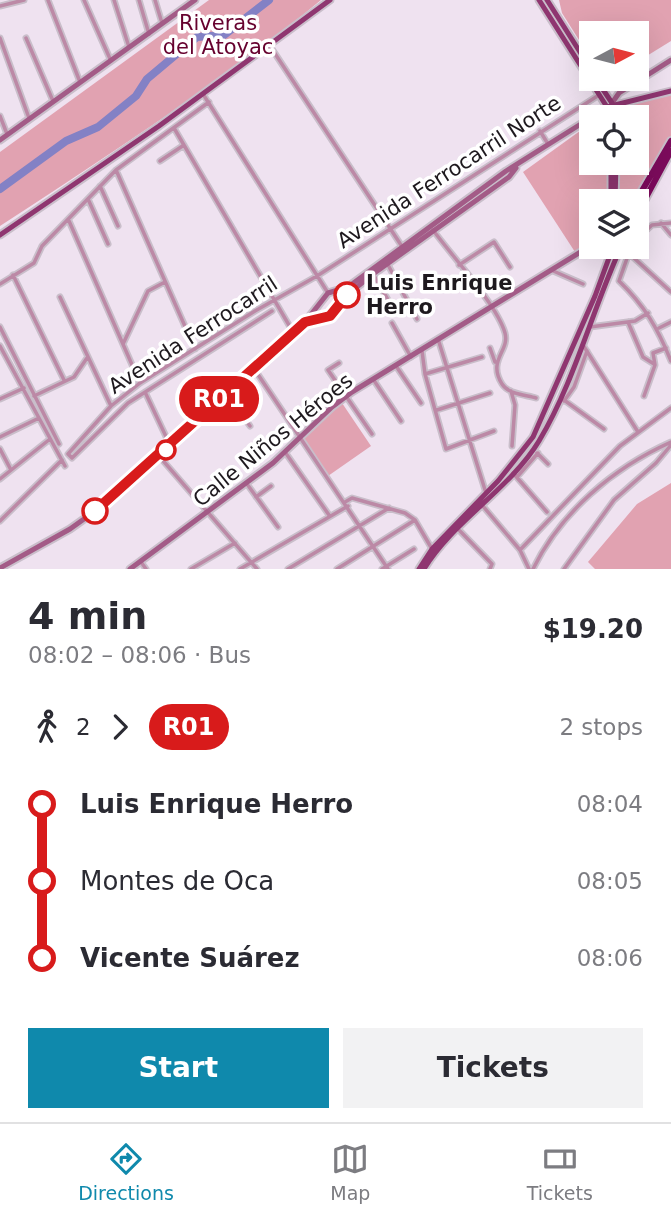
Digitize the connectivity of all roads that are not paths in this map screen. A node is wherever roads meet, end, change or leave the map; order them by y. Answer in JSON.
{"nodes":[{"id":1,"x":23,"y":0,"type":"edge"},
{"id":2,"x":48,"y":0,"type":"edge"},
{"id":3,"x":85,"y":0,"type":"edge"},
{"id":4,"x":114,"y":0,"type":"edge"},
{"id":5,"x":139,"y":0,"type":"edge"},
{"id":6,"x":155,"y":0,"type":"edge"},
{"id":7,"x":195,"y":0,"type":"edge"},
{"id":8,"x":330,"y":0,"type":"edge"},
{"id":9,"x":539,"y":0,"type":"edge"},
{"id":10,"x":547,"y":0,"type":"edge"},
{"id":11,"x":0,"y":6,"type":"edge"},
{"id":12,"x":162,"y":25,"type":"junction"},
{"id":13,"x":149,"y":34,"type":"junction"},
{"id":14,"x":564,"y":34,"type":"junction"},
{"id":15,"x":0,"y":38,"type":"edge"},
{"id":16,"x":26,"y":38,"type":"dead end"},
{"id":17,"x":270,"y":46,"type":"junction"},
{"id":18,"x":130,"y":49,"type":"junction"},
{"id":19,"x":579,"y":54,"type":"edge"},
{"id":20,"x":671,"y":60,"type":"edge"},
{"id":21,"x":112,"y":63,"type":"junction"},
{"id":22,"x":80,"y":84,"type":"junction"},
{"id":23,"x":601,"y":91,"type":"edge"},
{"id":24,"x":668,"y":92,"type":"edge"},
{"id":25,"x":619,"y":93,"type":"junction"},
{"id":26,"x":203,"y":94,"type":"junction"},
{"id":27,"x":603,"y":95,"type":"junction"},
{"id":28,"x":54,"y":103,"type":"junction"},
{"id":29,"x":209,"y":103,"type":"junction"},
{"id":30,"x":609,"y":105,"type":"junction"},
{"id":31,"x":0,"y":116,"type":"edge"},
{"id":32,"x":30,"y":120,"type":"junction"},
{"id":33,"x":579,"y":126,"type":"edge"},
{"id":34,"x":174,"y":128,"type":"junction"},
{"id":35,"x":540,"y":131,"type":"junction"},
{"id":36,"x":7,"y":134,"type":"junction"},
{"id":37,"x":0,"y":140,"type":"edge"},
{"id":38,"x":671,"y":141,"type":"edge"},
{"id":39,"x":184,"y":145,"type":"junction"},
{"id":40,"x":550,"y":145,"type":"junction"},
{"id":41,"x":671,"y":151,"type":"edge"},
{"id":42,"x":160,"y":162,"type":"dead end"},
{"id":43,"x":116,"y":170,"type":"junction"},
{"id":44,"x":100,"y":186,"type":"junction"},
{"id":45,"x":643,"y":189,"type":"edge"},
{"id":46,"x":649,"y":192,"type":"edge"},
{"id":47,"x":88,"y":199,"type":"junction"},
{"id":48,"x":69,"y":220,"type":"junction"},
{"id":49,"x":661,"y":223,"type":"junction"},
{"id":50,"x":671,"y":223,"type":"edge"},
{"id":51,"x":118,"y":226,"type":"dead end"},
{"id":52,"x":431,"y":228,"type":"junction"},
{"id":53,"x":649,"y":228,"type":"edge"},
{"id":54,"x":390,"y":229,"type":"junction"},
{"id":55,"x":0,"y":235,"type":"edge"},
{"id":56,"x":671,"y":235,"type":"edge"},
{"id":57,"x":491,"y":237,"type":"dead end"},
{"id":58,"x":494,"y":242,"type":"junction"},
{"id":59,"x":108,"y":244,"type":"dead end"},
{"id":60,"x":403,"y":248,"type":"junction"},
{"id":61,"x":579,"y":253,"type":"edge"},
{"id":62,"x":616,"y":259,"type":"edge"},
{"id":63,"x":617,"y":259,"type":"edge"},
{"id":64,"x":620,"y":259,"type":"edge"},
{"id":65,"x":633,"y":259,"type":"edge"},
{"id":66,"x":387,"y":263,"type":"junction"},
{"id":67,"x":459,"y":265,"type":"junction"},
{"id":68,"x":510,"y":267,"type":"dead end"},
{"id":69,"x":551,"y":270,"type":"junction"},
{"id":70,"x":373,"y":274,"type":"junction"},
{"id":71,"x":13,"y":275,"type":"junction"},
{"id":72,"x":317,"y":276,"type":"junction"},
{"id":73,"x":165,"y":282,"type":"junction"},
{"id":74,"x":495,"y":282,"type":"dead end"},
{"id":75,"x":0,"y":284,"type":"edge"},
{"id":76,"x":583,"y":284,"type":"dead end"},
{"id":77,"x":343,"y":288,"type":"junction"},
{"id":78,"x":671,"y":292,"type":"edge"},
{"id":79,"x":328,"y":293,"type":"junction"},
{"id":80,"x":480,"y":293,"type":"junction"},
{"id":81,"x":347,"y":295,"type":"junction"},
{"id":82,"x":60,"y":297,"type":"dead end"},
{"id":83,"x":275,"y":300,"type":"junction"},
{"id":84,"x":491,"y":308,"type":"junction"},
{"id":85,"x":272,"y":311,"type":"dead end"},
{"id":86,"x":395,"y":312,"type":"dead end"},
{"id":87,"x":648,"y":313,"type":"junction"},
{"id":88,"x":417,"y":319,"type":"dead end"},
{"id":89,"x":305,"y":322,"type":"junction"},
{"id":90,"x":671,"y":322,"type":"edge"},
{"id":91,"x":392,"y":323,"type":"dead end"},
{"id":92,"x":628,"y":323,"type":"junction"},
{"id":93,"x":0,"y":327,"type":"edge"},
{"id":94,"x":590,"y":327,"type":"junction"},
{"id":95,"x":659,"y":328,"type":"junction"},
{"id":96,"x":294,"y":332,"type":"junction"},
{"id":97,"x":438,"y":339,"type":"junction"},
{"id":98,"x":123,"y":344,"type":"junction"},
{"id":99,"x":583,"y":345,"type":"junction"},
{"id":100,"x":0,"y":346,"type":"edge"},
{"id":101,"x":490,"y":348,"type":"dead end"},
{"id":102,"x":666,"y":348,"type":"junction"},
{"id":103,"x":195,"y":349,"type":"junction"},
{"id":104,"x":422,"y":351,"type":"junction"},
{"id":105,"x":587,"y":351,"type":"junction"},
{"id":106,"x":411,"y":357,"type":"junction"},
{"id":107,"x":87,"y":358,"type":"junction"},
{"id":108,"x":482,"y":358,"type":"dead end"},
{"id":109,"x":7,"y":359,"type":"junction"},
{"id":110,"x":671,"y":360,"type":"edge"},
{"id":111,"x":495,"y":362,"type":"junction"},
{"id":112,"x":0,"y":363,"type":"edge"},
{"id":113,"x":340,"y":363,"type":"dead end"},
{"id":114,"x":655,"y":365,"type":"junction"},
{"id":115,"x":396,"y":366,"type":"junction"},
{"id":116,"x":253,"y":367,"type":"junction"},
{"id":117,"x":448,"y":368,"type":"junction"},
{"id":118,"x":425,"y":374,"type":"junction"},
{"id":119,"x":373,"y":379,"type":"junction"},
{"id":120,"x":64,"y":380,"type":"junction"},
{"id":121,"x":140,"y":383,"type":"junction"},
{"id":122,"x":24,"y":388,"type":"junction"},
{"id":123,"x":511,"y":391,"type":"junction"},
{"id":124,"x":145,"y":392,"type":"junction"},
{"id":125,"x":226,"y":393,"type":"junction"},
{"id":126,"x":490,"y":393,"type":"dead end"},
{"id":127,"x":34,"y":396,"type":"junction"},
{"id":128,"x":644,"y":396,"type":"dead end"},
{"id":129,"x":345,"y":397,"type":"junction"},
{"id":130,"x":536,"y":398,"type":"dead end"},
{"id":131,"x":0,"y":399,"type":"edge"},
{"id":132,"x":562,"y":399,"type":"junction"},
{"id":133,"x":459,"y":402,"type":"junction"},
{"id":134,"x":421,"y":403,"type":"dead end"},
{"id":135,"x":111,"y":406,"type":"junction"},
{"id":136,"x":671,"y":408,"type":"edge"},
{"id":137,"x":437,"y":410,"type":"junction"},
{"id":138,"x":40,"y":418,"type":"junction"},
{"id":139,"x":401,"y":421,"type":"dead end"},
{"id":140,"x":250,"y":426,"type":"dead end"},
{"id":141,"x":604,"y":429,"type":"dead end"},
{"id":142,"x":494,"y":431,"type":"dead end"},
{"id":143,"x":638,"y":432,"type":"junction"},
{"id":144,"x":372,"y":435,"type":"dead end"},
{"id":145,"x":299,"y":436,"type":"junction"},
{"id":146,"x":0,"y":437,"type":"edge"},
{"id":147,"x":51,"y":438,"type":"junction"},
{"id":148,"x":471,"y":440,"type":"junction"},
{"id":149,"x":58,"y":444,"type":"dead end"},
{"id":150,"x":671,"y":444,"type":"edge"},
{"id":151,"x":170,"y":445,"type":"junction"},
{"id":152,"x":512,"y":446,"type":"dead end"},
{"id":153,"x":0,"y":449,"type":"edge"},
{"id":154,"x":535,"y":451,"type":"junction"},
{"id":155,"x":285,"y":452,"type":"junction"},
{"id":156,"x":159,"y":456,"type":"junction"},
{"id":157,"x":62,"y":460,"type":"junction"},
{"id":158,"x":548,"y":464,"type":"dead end"},
{"id":159,"x":65,"y":466,"type":"dead end"},
{"id":160,"x":11,"y":470,"type":"junction"},
{"id":161,"x":515,"y":475,"type":"junction"},
{"id":162,"x":0,"y":479,"type":"edge"},
{"id":163,"x":247,"y":484,"type":"junction"},
{"id":164,"x":271,"y":486,"type":"dead end"},
{"id":165,"x":486,"y":493,"type":"junction"},
{"id":166,"x":256,"y":497,"type":"junction"},
{"id":167,"x":347,"y":504,"type":"junction"},
{"id":168,"x":482,"y":505,"type":"junction"},
{"id":169,"x":389,"y":508,"type":"junction"},
{"id":170,"x":547,"y":512,"type":"dead end"},
{"id":171,"x":208,"y":514,"type":"junction"},
{"id":172,"x":329,"y":515,"type":"junction"},
{"id":173,"x":415,"y":520,"type":"junction"},
{"id":174,"x":0,"y":522,"type":"edge"},
{"id":175,"x":360,"y":525,"type":"junction"},
{"id":176,"x":278,"y":527,"type":"dead end"},
{"id":177,"x":459,"y":530,"type":"junction"},
{"id":178,"x":234,"y":543,"type":"junction"},
{"id":179,"x":373,"y":546,"type":"junction"},
{"id":180,"x":414,"y":549,"type":"dead end"},
{"id":181,"x":432,"y":549,"type":"junction"},
{"id":182,"x":520,"y":550,"type":"junction"},
{"id":183,"x":141,"y":562,"type":"junction"},
{"id":184,"x":251,"y":562,"type":"junction"},
{"id":185,"x":12,"y":566,"type":"edge"},
{"id":186,"x":0,"y":568,"type":"edge"},
{"id":187,"x":386,"y":568,"type":"edge"},
{"id":188,"x":491,"y":568,"type":"edge"},
{"id":189,"x":565,"y":568,"type":"edge"},
{"id":190,"x":131,"y":569,"type":"edge"},
{"id":191,"x":146,"y":569,"type":"edge"},
{"id":192,"x":191,"y":569,"type":"edge"},
{"id":193,"x":240,"y":569,"type":"edge"},
{"id":194,"x":257,"y":569,"type":"edge"},
{"id":195,"x":288,"y":569,"type":"edge"},
{"id":196,"x":337,"y":569,"type":"edge"},
{"id":197,"x":422,"y":569,"type":"edge"},
{"id":198,"x":531,"y":569,"type":"edge"}],
"edges":[{"from":1,"to":11,"type":"street"},
{"from":2,"to":22,"type":"street"},
{"from":3,"to":21,"type":"street"},
{"from":4,"to":18,"type":"street"},
{"from":5,"to":13,"type":"street"},
{"from":6,"to":12,"type":"street"},
{"from":7,"to":12,"type":"main road"},
{"from":8,"to":17,"type":"main road"},
{"from":9,"to":14,"type":"main road"},
{"from":10,"to":14,"type":"main road"},
{"from":12,"to":13,"type":"main road"},
{"from":13,"to":18,"type":"main road"},
{"from":14,"to":19,"type":"main road"},
{"from":14,"to":27,"type":"main road"},
{"from":15,"to":32,"type":"street"},
{"from":16,"to":28,"type":"street"},
{"from":17,"to":26,"type":"main road"},
{"from":17,"to":54,"type":"street"},
{"from":18,"to":21,"type":"main road"},
{"from":20,"to":25,"type":"main road"},
{"from":21,"to":22,"type":"main road"},
{"from":22,"to":28,"type":"main road"},
{"from":23,"to":27,"type":"main road"},
{"from":24,"to":30,"type":"main road"},
{"from":25,"to":27,"type":"main road"},
{"from":25,"to":30,"type":"main road"},
{"from":26,"to":29,"type":"street"},
{"from":26,"to":55,"type":"main road"},
{"from":27,"to":30,"type":"main road"},
{"from":27,"to":35,"type":"street","name":"Avenida Ferrocarril Norte"},
{"from":28,"to":32,"type":"main road"},
{"from":29,"to":34,"type":"street"},
{"from":29,"to":72,"type":"street"},
{"from":31,"to":36,"type":"street"},
{"from":32,"to":36,"type":"main road"},
{"from":33,"to":40,"type":"main road"},
{"from":34,"to":39,"type":"street"},
{"from":34,"to":43,"type":"street"},
{"from":35,"to":40,"type":"street"},
{"from":35,"to":54,"type":"street","name":"Avenida Ferrocarril Norte"},
{"from":36,"to":37,"type":"main road"},
{"from":38,"to":45,"type":"highway"},
{"from":39,"to":42,"type":"street"},
{"from":39,"to":83,"type":"street"},
{"from":40,"to":52,"type":"main road"},
{"from":41,"to":46,"type":"highway"},
{"from":43,"to":44,"type":"street"},
{"from":43,"to":73,"type":"street"},
{"from":44,"to":47,"type":"street"},
{"from":44,"to":51,"type":"street"},
{"from":47,"to":48,"type":"street"},
{"from":47,"to":59,"type":"street"},
{"from":48,"to":71,"type":"street"},
{"from":48,"to":98,"type":"street"},
{"from":49,"to":50,"type":"street"},
{"from":49,"to":53,"type":"street"},
{"from":49,"to":56,"type":"street"},
{"from":52,"to":60,"type":"main road"},
{"from":52,"to":67,"type":"street"},
{"from":54,"to":60,"type":"street"},
{"from":54,"to":72,"type":"street","name":"Avenida Ferrocarril Norte"},
{"from":57,"to":58,"type":"street"},
{"from":58,"to":67,"type":"street"},
{"from":58,"to":68,"type":"street"},
{"from":60,"to":66,"type":"main road"},
{"from":60,"to":77,"type":"main road"},
{"from":61,"to":69,"type":"main road","name":"Calle Niños Héroes"},
{"from":62,"to":165,"type":"main road"},
{"from":63,"to":94,"type":"main road"},
{"from":64,"to":87,"type":"street"},
{"from":65,"to":78,"type":"street"},
{"from":66,"to":70,"type":"main road"},
{"from":66,"to":88,"type":"street"},
{"from":67,"to":80,"type":"street"},
{"from":69,"to":76,"type":"street"},
{"from":69,"to":84,"type":"main road","name":"Calle Niños Héroes"},
{"from":70,"to":81,"type":"main road"},
{"from":70,"to":86,"type":"street"},
{"from":71,"to":75,"type":"street"},
{"from":71,"to":120,"type":"street"},
{"from":72,"to":79,"type":"street"},
{"from":72,"to":83,"type":"street","name":"Avenida Ferrocarril"},
{"from":73,"to":98,"type":"street"},
{"from":73,"to":103,"type":"street"},
{"from":74,"to":80,"type":"street"},
{"from":77,"to":79,"type":"main road"},
{"from":77,"to":81,"type":"main road"},
{"from":79,"to":89,"type":"main road"},
{"from":80,"to":84,"type":"street"},
{"from":81,"to":89,"type":"main road"},
{"from":82,"to":107,"type":"street"},
{"from":83,"to":96,"type":"street"},
{"from":83,"to":103,"type":"street","name":"Avenida Ferrocarril"},
{"from":84,"to":97,"type":"main road","name":"Calle Niños Héroes"},
{"from":84,"to":111,"type":"street"},
{"from":85,"to":124,"type":"street"},
{"from":87,"to":92,"type":"street"},
{"from":87,"to":95,"type":"street"},
{"from":89,"to":96,"type":"main road"},
{"from":90,"to":95,"type":"street"},
{"from":91,"to":106,"type":"street"},
{"from":92,"to":94,"type":"street"},
{"from":92,"to":114,"type":"street"},
{"from":93,"to":127,"type":"street"},
{"from":94,"to":99,"type":"main road"},
{"from":95,"to":102,"type":"street"},
{"from":96,"to":116,"type":"main road"},
{"from":97,"to":104,"type":"main road","name":"Calle Niños Héroes"},
{"from":97,"to":117,"type":"street"},
{"from":98,"to":121,"type":"street"},
{"from":99,"to":105,"type":"street"},
{"from":99,"to":132,"type":"main road"},
{"from":100,"to":109,"type":"street"},
{"from":101,"to":111,"type":"street"},
{"from":102,"to":110,"type":"street"},
{"from":102,"to":114,"type":"street"},
{"from":103,"to":121,"type":"street","name":"Avenida Ferrocarril"},
{"from":104,"to":106,"type":"main road","name":"Calle Niños Héroes"},
{"from":104,"to":118,"type":"street"},
{"from":105,"to":132,"type":"street"},
{"from":105,"to":143,"type":"street"},
{"from":106,"to":115,"type":"main road","name":"Calle Niños Héroes"},
{"from":107,"to":120,"type":"street"},
{"from":107,"to":135,"type":"street"},
{"from":108,"to":117,"type":"street"},
{"from":109,"to":112,"type":"street"},
{"from":109,"to":122,"type":"street"},
{"from":111,"to":123,"type":"street"},
{"from":113,"to":129,"type":"street"},
{"from":114,"to":128,"type":"street"},
{"from":115,"to":119,"type":"main road","name":"Calle Niños Héroes"},
{"from":115,"to":134,"type":"street"},
{"from":116,"to":125,"type":"main road"},
{"from":116,"to":145,"type":"street"},
{"from":117,"to":118,"type":"street"},
{"from":117,"to":133,"type":"street"},
{"from":118,"to":137,"type":"street"},
{"from":119,"to":129,"type":"main road","name":"Calle Niños Héroes"},
{"from":119,"to":139,"type":"street"},
{"from":120,"to":127,"type":"street"},
{"from":121,"to":135,"type":"street","name":"Avenida Ferrocarril"},
{"from":122,"to":131,"type":"street"},
{"from":122,"to":138,"type":"street"},
{"from":123,"to":130,"type":"street"},
{"from":123,"to":152,"type":"street"},
{"from":124,"to":135,"type":"street","name":"Avenida Ferrocarril"},
{"from":124,"to":151,"type":"street"},
{"from":125,"to":140,"type":"street"},
{"from":125,"to":151,"type":"main road"},
{"from":126,"to":133,"type":"street"},
{"from":127,"to":149,"type":"street"},
{"from":129,"to":144,"type":"street"},
{"from":129,"to":145,"type":"main road","name":"Calle Niños Héroes"},
{"from":132,"to":141,"type":"street"},
{"from":132,"to":154,"type":"main road"},
{"from":133,"to":137,"type":"street"},
{"from":133,"to":148,"type":"street"},
{"from":136,"to":143,"type":"street"},
{"from":137,"to":148,"type":"street"},
{"from":138,"to":146,"type":"street"},
{"from":138,"to":147,"type":"street"},
{"from":142,"to":148,"type":"street"},
{"from":143,"to":182,"type":"street"},
{"from":145,"to":155,"type":"main road","name":"Calle Niños Héroes"},
{"from":145,"to":167,"type":"street"},
{"from":147,"to":157,"type":"street"},
{"from":147,"to":160,"type":"street"},
{"from":148,"to":165,"type":"street"},
{"from":150,"to":189,"type":"street"},
{"from":150,"to":198,"type":"street"},
{"from":151,"to":156,"type":"main road"},
{"from":153,"to":160,"type":"street"},
{"from":154,"to":158,"type":"street"},
{"from":154,"to":161,"type":"main road"},
{"from":155,"to":163,"type":"main road","name":"Calle Niños Héroes"},
{"from":155,"to":172,"type":"street"},
{"from":156,"to":171,"type":"street"},
{"from":156,"to":185,"type":"main road"},
{"from":157,"to":159,"type":"street"},
{"from":157,"to":174,"type":"street"},
{"from":160,"to":162,"type":"street"},
{"from":161,"to":168,"type":"main road"},
{"from":161,"to":170,"type":"street"},
{"from":163,"to":166,"type":"street"},
{"from":163,"to":171,"type":"main road","name":"Calle Niños Héroes"},
{"from":164,"to":166,"type":"street"},
{"from":165,"to":181,"type":"main road"},
{"from":166,"to":176,"type":"street"},
{"from":167,"to":169,"type":"street"},
{"from":167,"to":172,"type":"street"},
{"from":167,"to":175,"type":"street"},
{"from":168,"to":177,"type":"main road"},
{"from":168,"to":182,"type":"street"},
{"from":169,"to":173,"type":"street"},
{"from":169,"to":175,"type":"street"},
{"from":171,"to":178,"type":"street"},
{"from":171,"to":183,"type":"main road","name":"Calle Niños Héroes"},
{"from":172,"to":184,"type":"street"},
{"from":173,"to":179,"type":"street"},
{"from":173,"to":181,"type":"street"},
{"from":175,"to":179,"type":"street"},
{"from":175,"to":195,"type":"street"},
{"from":177,"to":188,"type":"street"},
{"from":177,"to":197,"type":"main road"},
{"from":178,"to":184,"type":"street"},
{"from":178,"to":192,"type":"street"},
{"from":179,"to":187,"type":"street"},
{"from":179,"to":196,"type":"street"},
{"from":180,"to":187,"type":"street"},
{"from":181,"to":197,"type":"main road"},
{"from":182,"to":198,"type":"street"},
{"from":183,"to":190,"type":"main road","name":"Calle Niños Héroes"},
{"from":183,"to":191,"type":"street"},
{"from":184,"to":193,"type":"street"},
{"from":184,"to":194,"type":"street"},
{"from":185,"to":186,"type":"main road"}]}
